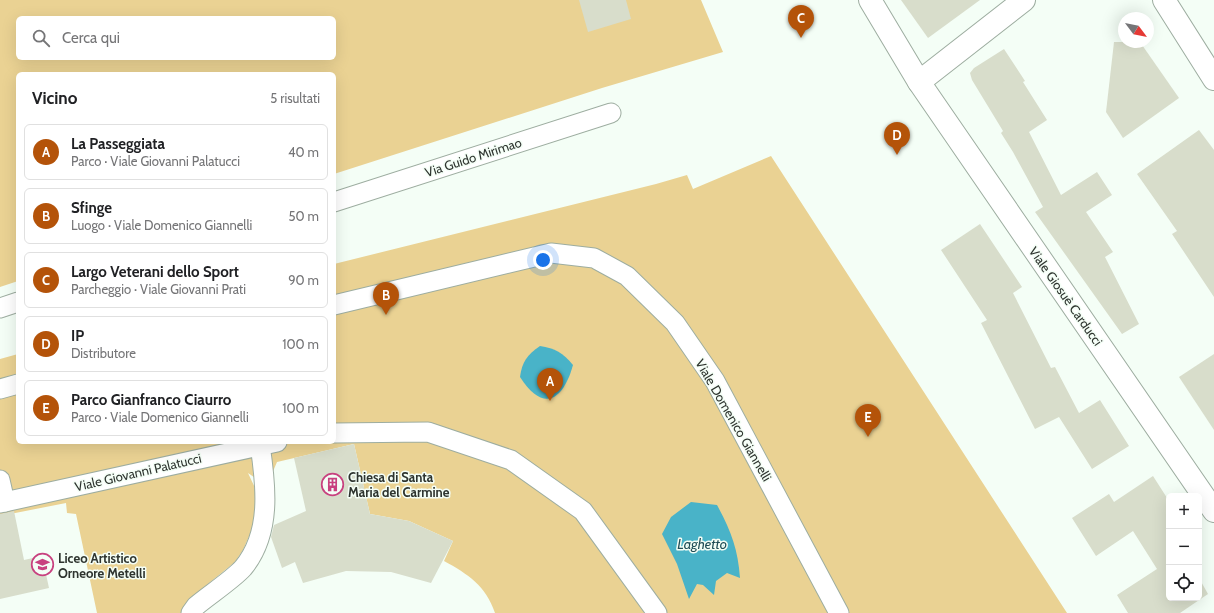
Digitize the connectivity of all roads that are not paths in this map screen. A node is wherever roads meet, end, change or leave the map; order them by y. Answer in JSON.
{"nodes":[{"id":1,"x":870,"y":0,"type":"edge"},
{"id":2,"x":1024,"y":0,"type":"edge"},
{"id":3,"x":1164,"y":0,"type":"edge"},
{"id":4,"x":1214,"y":79,"type":"edge"},
{"id":5,"x":919,"y":82,"type":"junction"},
{"id":6,"x":611,"y":113,"type":"dead end"},
{"id":7,"x":336,"y":201,"type":"edge"},
{"id":8,"x":16,"y":303,"type":"edge"},
{"id":9,"x":336,"y":305,"type":"edge"},
{"id":10,"x":0,"y":308,"type":"edge"},
{"id":11,"x":16,"y":385,"type":"edge"},
{"id":12,"x":0,"y":389,"type":"edge"},
{"id":13,"x":336,"y":433,"type":"edge"},
{"id":14,"x":264,"y":444,"type":"edge"},
{"id":15,"x":268,"y":444,"type":"edge"},
{"id":16,"x":0,"y":480,"type":"edge"},
{"id":17,"x":2,"y":503,"type":"edge"},
{"id":18,"x":1214,"y":511,"type":"edge"},
{"id":19,"x":191,"y":613,"type":"edge"},
{"id":20,"x":657,"y":613,"type":"edge"},
{"id":21,"x":839,"y":613,"type":"edge"}],
"edges":[{"from":1,"to":5,"type":"street","name":"Viale Giosuè Carducci"},
{"from":2,"to":5,"type":"street"},
{"from":3,"to":4,"type":"street"},
{"from":5,"to":18,"type":"street","name":"Viale Giosuè Carducci"},
{"from":6,"to":7,"type":"street","name":"Via Guido Mirimao"},
{"from":8,"to":10,"type":"street"},
{"from":9,"to":21,"type":"street","name":"Viale Domenico Giannelli"},
{"from":11,"to":12,"type":"street"},
{"from":13,"to":20,"type":"street"},
{"from":14,"to":17,"type":"street","name":"Viale Giovanni Palatucci"},
{"from":15,"to":19,"type":"street"},
{"from":16,"to":17,"type":"street"}]}
